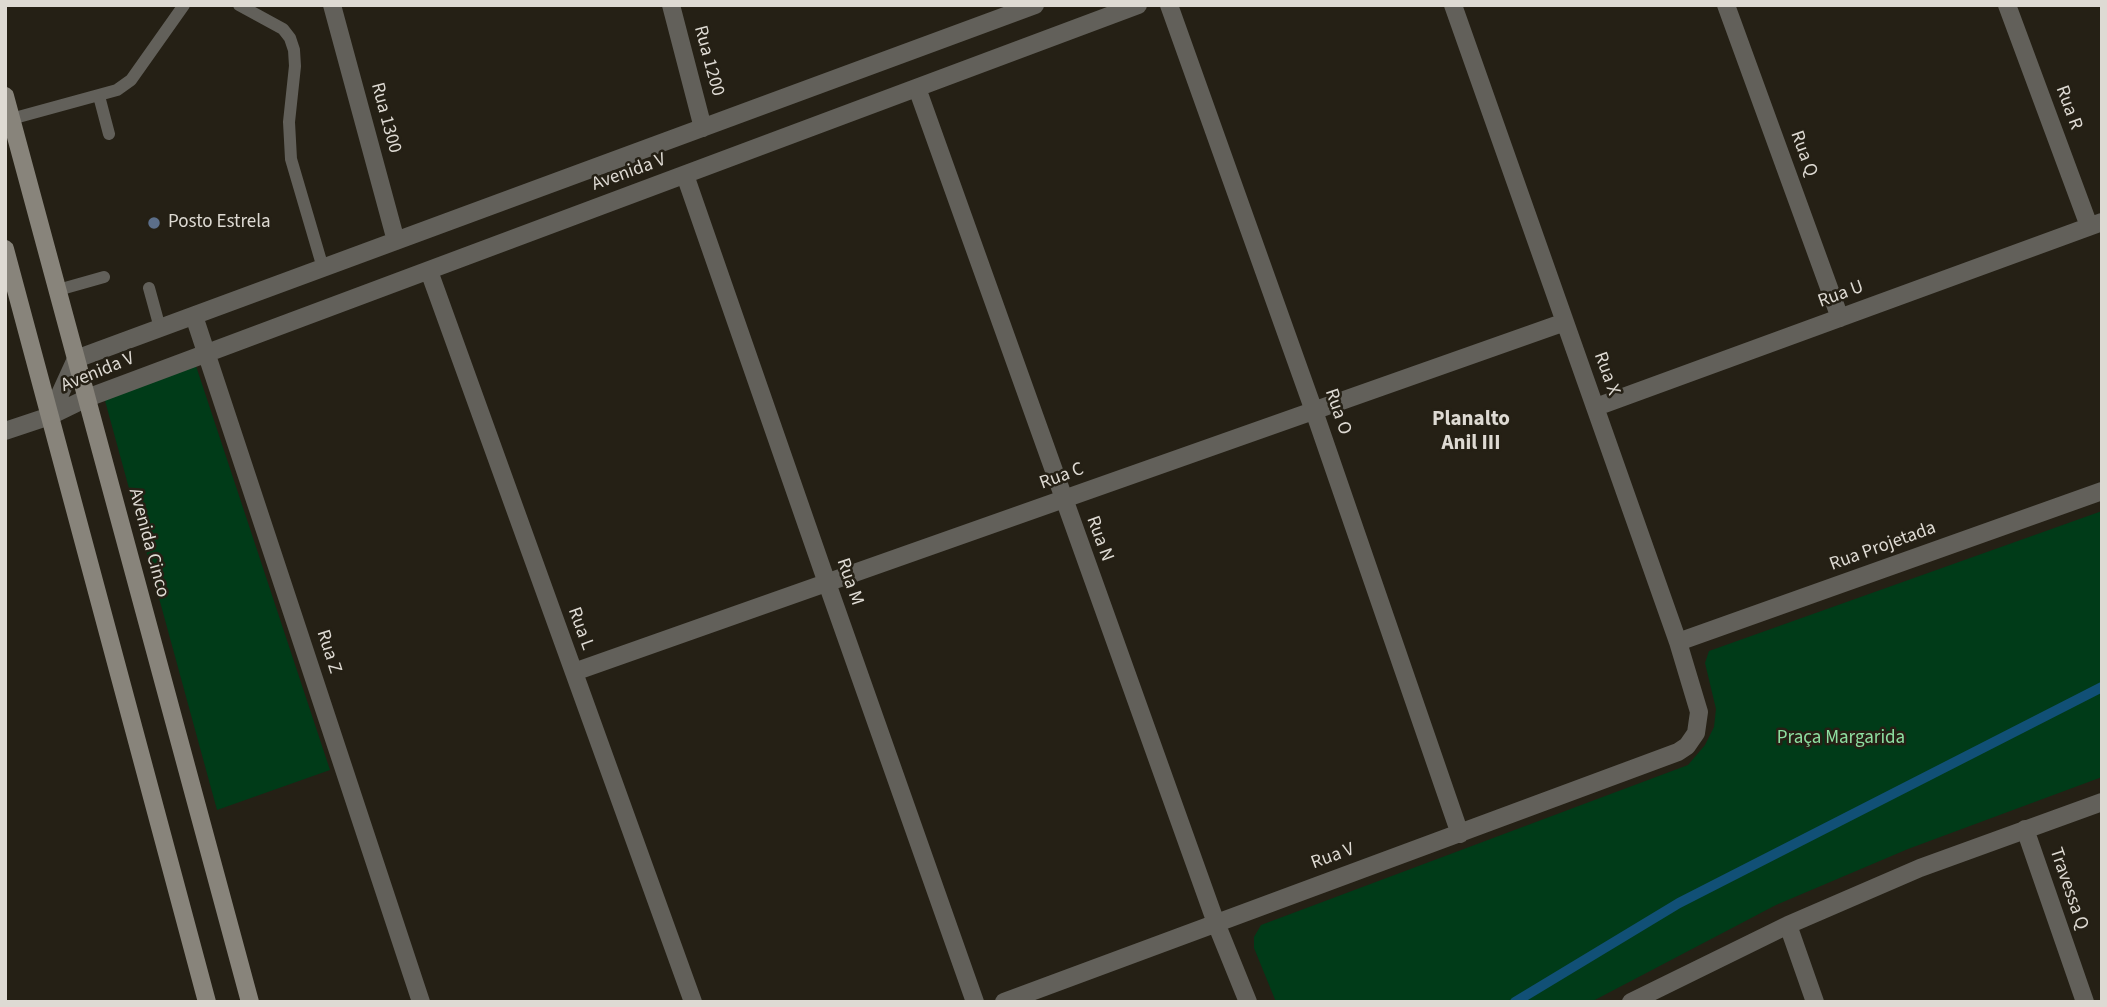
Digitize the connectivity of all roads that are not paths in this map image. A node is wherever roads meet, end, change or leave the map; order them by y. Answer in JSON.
{"nodes":[{"id":1,"x":184,"y":5,"type":"edge"},
{"id":2,"x":239,"y":5,"type":"edge"},
{"id":3,"x":332,"y":5,"type":"edge"},
{"id":4,"x":671,"y":5,"type":"edge"},
{"id":5,"x":1138,"y":5,"type":"edge"},
{"id":6,"x":1169,"y":5,"type":"edge"},
{"id":7,"x":1453,"y":5,"type":"edge"},
{"id":8,"x":1726,"y":5,"type":"edge"},
{"id":9,"x":2007,"y":5,"type":"edge"},
{"id":10,"x":1029,"y":6,"type":"edge"},
{"id":11,"x":917,"y":88,"type":"junction"},
{"id":12,"x":5,"y":96,"type":"edge"},
{"id":13,"x":99,"y":96,"type":"junction"},
{"id":14,"x":11,"y":118,"type":"junction"},
{"id":15,"x":703,"y":128,"type":"junction"},
{"id":16,"x":109,"y":134,"type":"dead end"},
{"id":17,"x":685,"y":175,"type":"junction"},
{"id":18,"x":2096,"y":224,"type":"edge"},
{"id":19,"x":396,"y":241,"type":"junction"},
{"id":20,"x":5,"y":249,"type":"edge"},
{"id":21,"x":323,"y":268,"type":"junction"},
{"id":22,"x":429,"y":271,"type":"junction"},
{"id":23,"x":104,"y":277,"type":"dead end"},
{"id":24,"x":149,"y":288,"type":"dead end"},
{"id":25,"x":58,"y":290,"type":"junction"},
{"id":26,"x":194,"y":316,"type":"junction"},
{"id":27,"x":1840,"y":318,"type":"junction"},
{"id":28,"x":1565,"y":322,"type":"junction"},
{"id":29,"x":159,"y":328,"type":"junction"},
{"id":30,"x":207,"y":354,"type":"junction"},
{"id":31,"x":76,"y":359,"type":"junction"},
{"id":32,"x":87,"y":398,"type":"junction"},
{"id":33,"x":1596,"y":407,"type":"junction"},
{"id":34,"x":1314,"y":411,"type":"junction"},
{"id":35,"x":50,"y":416,"type":"junction"},
{"id":36,"x":5,"y":431,"type":"edge"},
{"id":37,"x":2102,"y":491,"type":"edge"},
{"id":38,"x":1063,"y":500,"type":"junction"},
{"id":39,"x":827,"y":583,"type":"junction"},
{"id":40,"x":1678,"y":642,"type":"junction"},
{"id":41,"x":574,"y":672,"type":"junction"},
{"id":42,"x":1678,"y":752,"type":"joint"},
{"id":43,"x":2102,"y":802,"type":"edge"},
{"id":44,"x":2025,"y":829,"type":"junction"},
{"id":45,"x":1460,"y":834,"type":"junction"},
{"id":46,"x":1216,"y":923,"type":"junction"},
{"id":47,"x":1788,"y":925,"type":"junction"},
{"id":48,"x":207,"y":1002,"type":"edge"},
{"id":49,"x":250,"y":1002,"type":"edge"},
{"id":50,"x":421,"y":1002,"type":"edge"},
{"id":51,"x":693,"y":1002,"type":"edge"},
{"id":52,"x":975,"y":1002,"type":"edge"},
{"id":53,"x":1004,"y":1002,"type":"edge"},
{"id":54,"x":1248,"y":1002,"type":"edge"},
{"id":55,"x":1630,"y":1002,"type":"edge"},
{"id":56,"x":1815,"y":1002,"type":"edge"},
{"id":57,"x":2085,"y":1002,"type":"edge"}],
"edges":[{"from":1,"to":13,"type":"lane"},
{"from":2,"to":21,"type":"lane"},
{"from":3,"to":19,"type":"street","name":"Rua 1300"},
{"from":4,"to":15,"type":"street","name":"Rua 1200"},
{"from":5,"to":11,"type":"street","name":"Avenida V"},
{"from":6,"to":34,"type":"street","name":"Rua O"},
{"from":7,"to":28,"type":"street","name":"Rua X"},
{"from":8,"to":27,"type":"street","name":"Rua Q"},
{"from":9,"to":18,"type":"street","name":"Rua R"},
{"from":10,"to":15,"type":"street","name":"Avenida V"},
{"from":11,"to":17,"type":"street","name":"Avenida V"},
{"from":11,"to":38,"type":"street","name":"Rua N"},
{"from":12,"to":14,"type":"main road","name":"Avenida Cinco"},
{"from":13,"to":14,"type":"lane"},
{"from":13,"to":16,"type":"lane"},
{"from":14,"to":25,"type":"main road","name":"Avenida Cinco"},
{"from":15,"to":19,"type":"street","name":"Avenida V"},
{"from":17,"to":22,"type":"street","name":"Avenida V"},
{"from":17,"to":39,"type":"street","name":"Rua M"},
{"from":18,"to":27,"type":"street","name":"Rua U"},
{"from":19,"to":21,"type":"street","name":"Avenida V"},
{"from":20,"to":35,"type":"main road"},
{"from":21,"to":26,"type":"street","name":"Avenida V"},
{"from":22,"to":30,"type":"street","name":"Avenida V"},
{"from":22,"to":41,"type":"street","name":"Rua L"},
{"from":23,"to":25,"type":"lane"},
{"from":24,"to":29,"type":"lane"},
{"from":25,"to":31,"type":"main road","name":"Avenida Cinco"},
{"from":26,"to":29,"type":"street","name":"Avenida V"},
{"from":26,"to":30,"type":"street","name":"Rua Z"},
{"from":27,"to":33,"type":"street","name":"Rua U"},
{"from":28,"to":33,"type":"street","name":"Rua X"},
{"from":28,"to":34,"type":"street","name":"Rua C"},
{"from":29,"to":31,"type":"street","name":"Avenida V"},
{"from":30,"to":32,"type":"street","name":"Avenida V"},
{"from":30,"to":50,"type":"street","name":"Rua Z"},
{"from":31,"to":32,"type":"main road","name":"Avenida Cinco"},
{"from":31,"to":35,"type":"street","name":"Avenida V"},
{"from":32,"to":35,"type":"street","name":"Avenida V"},
{"from":32,"to":49,"type":"main road","name":"Avenida Cinco"},
{"from":33,"to":40,"type":"street","name":"Rua X"},
{"from":34,"to":38,"type":"street","name":"Rua C"},
{"from":34,"to":45,"type":"street","name":"Rua O"},
{"from":35,"to":36,"type":"street"},
{"from":35,"to":48,"type":"main road"},
{"from":37,"to":40,"type":"street","name":"Rua Projetada"},
{"from":38,"to":39,"type":"street","name":"Rua C"},
{"from":38,"to":46,"type":"street","name":"Rua N"},
{"from":39,"to":41,"type":"street","name":"Rua C"},
{"from":39,"to":52,"type":"street","name":"Rua M"},
{"from":40,"to":42,"type":"street","name":"Rua X"},
{"from":41,"to":51,"type":"street","name":"Rua L"},
{"from":42,"to":45,"type":"street","name":"Rua V"},
{"from":43,"to":44,"type":"street"},
{"from":44,"to":47,"type":"street"},
{"from":44,"to":57,"type":"street","name":"Travessa Q"},
{"from":45,"to":46,"type":"street","name":"Rua V"},
{"from":46,"to":53,"type":"street","name":"Rua V"},
{"from":46,"to":54,"type":"street","name":"Rua N"},
{"from":47,"to":55,"type":"street"},
{"from":47,"to":56,"type":"street"}]}
